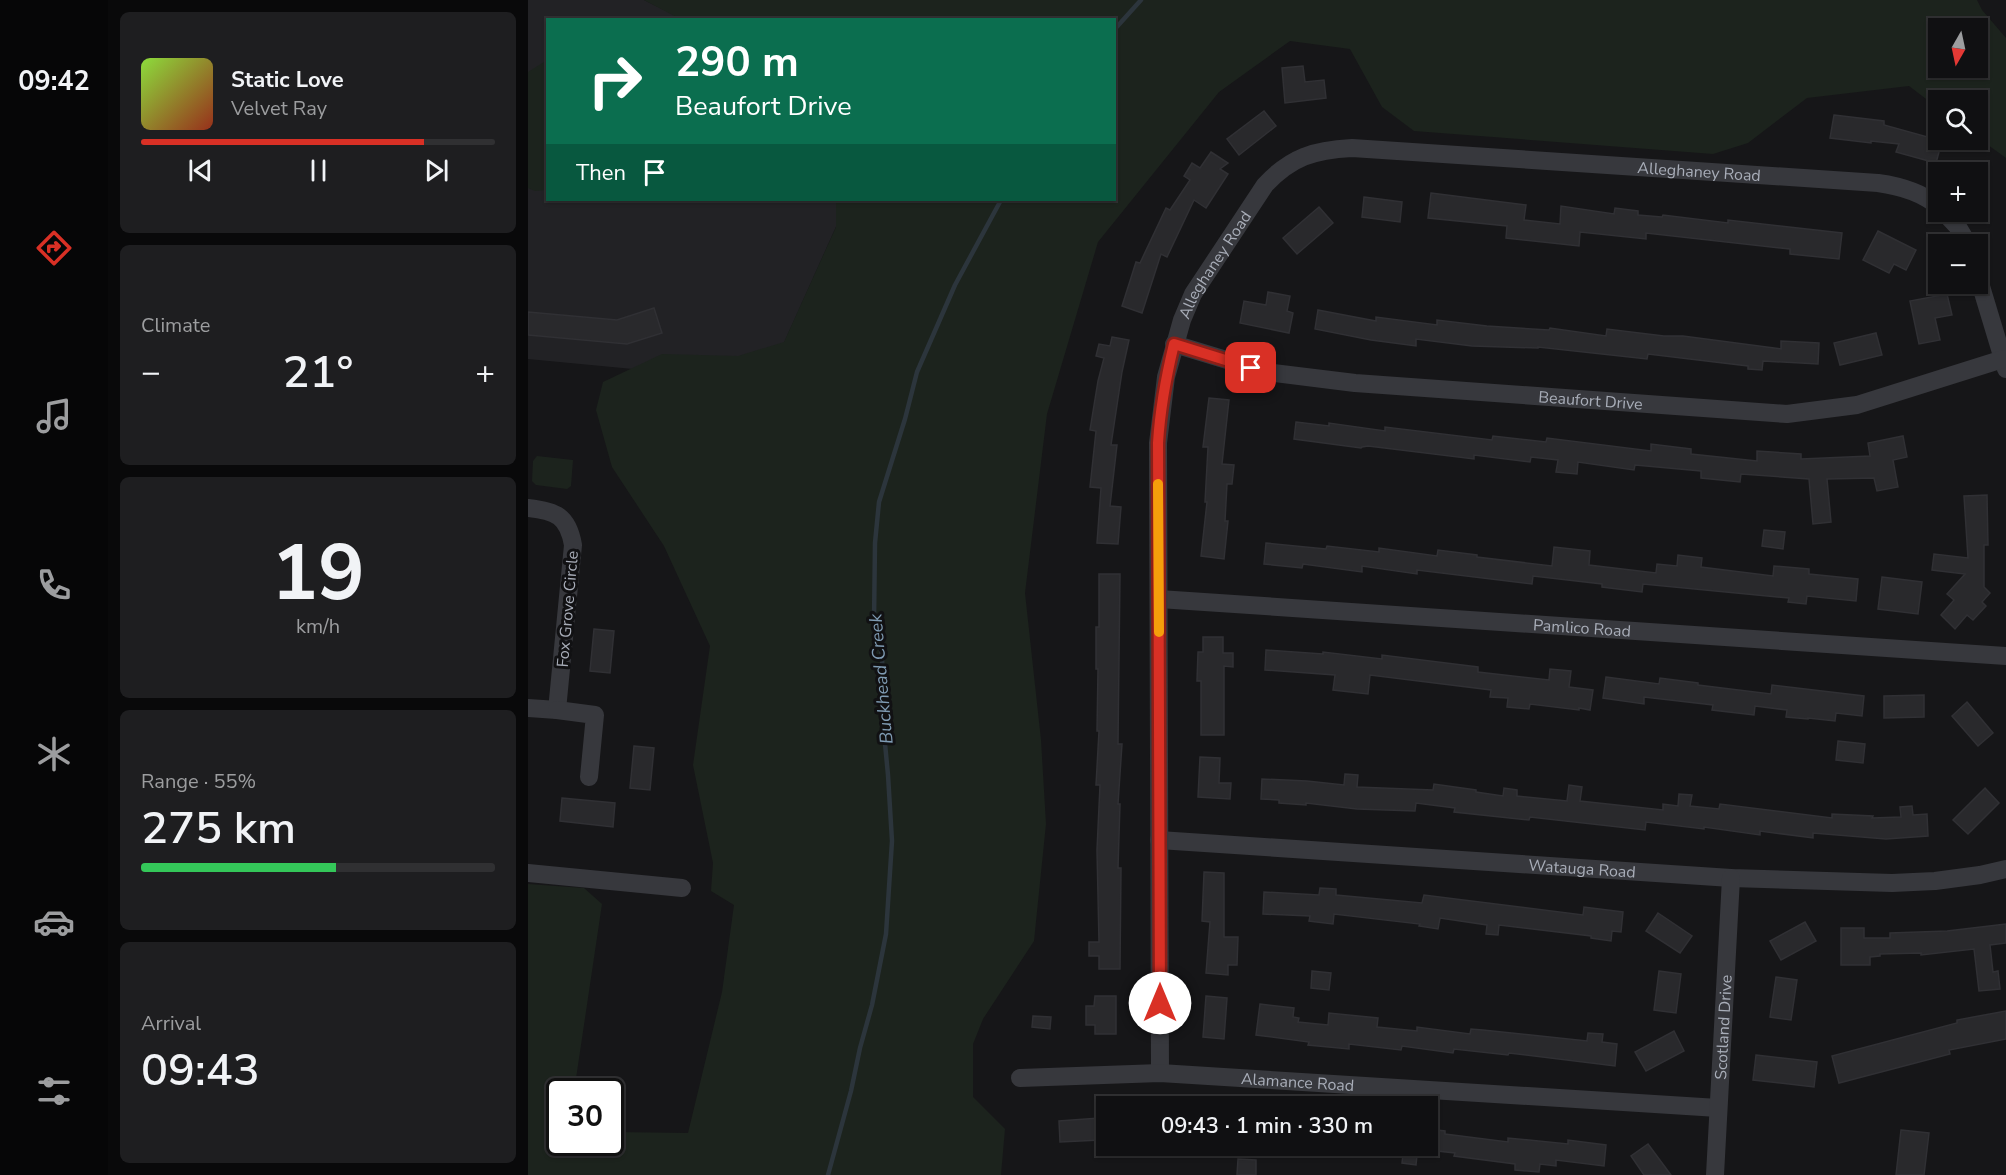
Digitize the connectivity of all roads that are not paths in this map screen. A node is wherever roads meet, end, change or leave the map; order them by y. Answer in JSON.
{"nodes":[{"id":1,"x":1928,"y":200,"type":"edge"},
{"id":2,"x":1983,"y":294,"type":"edge"},
{"id":3,"x":1174,"y":344,"type":"junction"},
{"id":4,"x":2005,"y":364,"type":"edge"},
{"id":5,"x":528,"y":508,"type":"edge"},
{"id":6,"x":1159,"y":599,"type":"junction"},
{"id":7,"x":2006,"y":656,"type":"edge"},
{"id":8,"x":528,"y":708,"type":"edge"},
{"id":9,"x":557,"y":710,"type":"junction"},
{"id":10,"x":589,"y":777,"type":"dead end"},
{"id":11,"x":1159,"y":840,"type":"junction"},
{"id":12,"x":2006,"y":869,"type":"edge"},
{"id":13,"x":528,"y":873,"type":"edge"},
{"id":14,"x":1731,"y":878,"type":"junction"},
{"id":15,"x":682,"y":888,"type":"dead end"},
{"id":16,"x":1160,"y":1074,"type":"junction"},
{"id":17,"x":1020,"y":1078,"type":"dead end"},
{"id":18,"x":1718,"y":1108,"type":"junction"},
{"id":19,"x":1715,"y":1175,"type":"edge"}],
"edges":[{"from":1,"to":3,"type":"street","name":"Alleghaney Road"},
{"from":2,"to":4,"type":"street"},
{"from":3,"to":4,"type":"street","name":"Beaufort Drive"},
{"from":3,"to":6,"type":"street","name":"Alleghaney Road"},
{"from":5,"to":9,"type":"street","name":"Fox Grove Circle"},
{"from":6,"to":7,"type":"street","name":"Pamlico Road"},
{"from":6,"to":11,"type":"street","name":"Alleghaney Road"},
{"from":8,"to":9,"type":"street"},
{"from":9,"to":10,"type":"street"},
{"from":11,"to":14,"type":"street","name":"Watauga Road"},
{"from":11,"to":16,"type":"street","name":"Alleghaney Road"},
{"from":12,"to":14,"type":"street","name":"Watauga Road"},
{"from":13,"to":15,"type":"street"},
{"from":14,"to":18,"type":"street","name":"Scotland Drive"},
{"from":16,"to":17,"type":"street","name":"Alamance Road"},
{"from":16,"to":18,"type":"street","name":"Alamance Road"},
{"from":18,"to":19,"type":"street","name":"Scotland Drive"}]}
